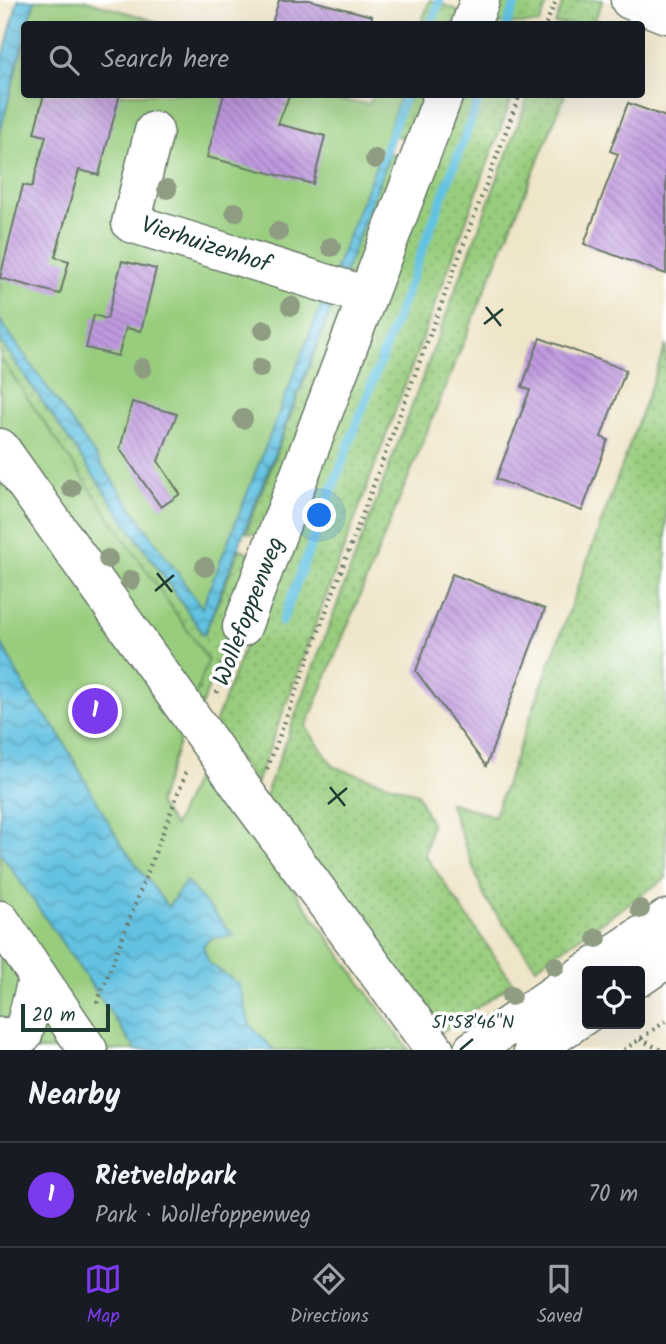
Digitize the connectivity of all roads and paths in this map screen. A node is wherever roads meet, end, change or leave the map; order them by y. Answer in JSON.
{"nodes":[{"id":1,"x":480,"y":0,"type":"edge"},
{"id":2,"x":556,"y":0,"type":"edge"},
{"id":3,"x":630,"y":0,"type":"edge"},
{"id":4,"x":666,"y":14,"type":"edge"},
{"id":5,"x":472,"y":21,"type":"edge"},
{"id":6,"x":548,"y":21,"type":"edge"},
{"id":7,"x":442,"y":98,"type":"edge"},
{"id":8,"x":519,"y":98,"type":"edge"},
{"id":9,"x":154,"y":131,"type":"dead end"},
{"id":10,"x":347,"y":289,"type":"junction"},
{"id":11,"x":0,"y":448,"type":"edge"},
{"id":12,"x":242,"y":628,"type":"joint"},
{"id":13,"x":202,"y":731,"type":"junction"},
{"id":14,"x":254,"y":804,"type":"junction"},
{"id":15,"x":666,"y":919,"type":"edge"},
{"id":16,"x":0,"y":920,"type":"edge"},
{"id":17,"x":666,"y":959,"type":"edge"},
{"id":18,"x":597,"y":966,"type":"edge"},
{"id":19,"x":645,"y":974,"type":"edge"},
{"id":20,"x":38,"y":976,"type":"junction"},
{"id":21,"x":582,"y":982,"type":"edge"},
{"id":22,"x":0,"y":1002,"type":"edge"},
{"id":23,"x":95,"y":1009,"type":"dead end"},
{"id":24,"x":666,"y":1021,"type":"edge"},
{"id":25,"x":556,"y":1024,"type":"edge"},
{"id":26,"x":640,"y":1039,"type":"junction"},
{"id":27,"x":19,"y":1041,"type":"edge"},
{"id":28,"x":88,"y":1050,"type":"edge"},
{"id":29,"x":436,"y":1050,"type":"edge"},
{"id":30,"x":473,"y":1050,"type":"edge"},
{"id":31,"x":624,"y":1050,"type":"edge"},
{"id":32,"x":661,"y":1050,"type":"edge"}],
"edges":[{"from":1,"to":5,"type":"street"},
{"from":2,"to":6,"type":"path"},
{"from":3,"to":4,"type":"street"},
{"from":7,"to":10,"type":"street","name":"Wollefoppenweg"},
{"from":8,"to":14,"type":"path"},
{"from":9,"to":10,"type":"street","name":"Vierhuizenhof"},
{"from":10,"to":12,"type":"street","name":"Wollefoppenweg"},
{"from":11,"to":13,"type":"street"},
{"from":12,"to":13,"type":"path","name":"Wollefoppenweg"},
{"from":13,"to":14,"type":"street"},
{"from":13,"to":23,"type":"path","name":"Wollefoppenweg"},
{"from":14,"to":29,"type":"street"},
{"from":15,"to":18,"type":"street"},
{"from":16,"to":20,"type":"street"},
{"from":17,"to":19,"type":"street"},
{"from":20,"to":27,"type":"street"},
{"from":20,"to":28,"type":"street"},
{"from":21,"to":25,"type":"street"},
{"from":22,"to":27,"type":"street"},
{"from":24,"to":26,"type":"path"},
{"from":25,"to":30,"type":"street"},
{"from":26,"to":31,"type":"path"},
{"from":26,"to":32,"type":"path"}]}
